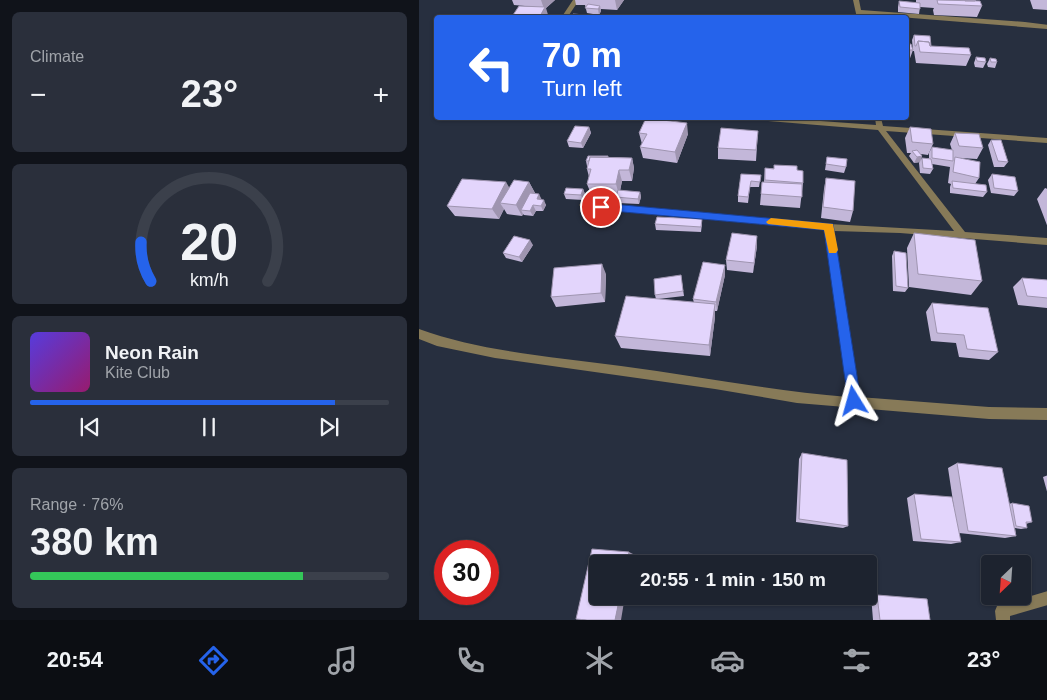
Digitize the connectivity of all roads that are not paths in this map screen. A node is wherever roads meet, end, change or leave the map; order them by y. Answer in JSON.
{"nodes":[{"id":1,"x":576,"y":0,"type":"edge"},
{"id":2,"x":857,"y":0,"type":"edge"},
{"id":3,"x":566,"y":15,"type":"edge"},
{"id":4,"x":859,"y":15,"type":"edge"},
{"id":5,"x":909,"y":18,"type":"edge"},
{"id":6,"x":1047,"y":27,"type":"edge"},
{"id":7,"x":781,"y":120,"type":"edge"},
{"id":8,"x":878,"y":120,"type":"edge"},
{"id":9,"x":880,"y":128,"type":"junction"},
{"id":10,"x":1047,"y":141,"type":"edge"},
{"id":11,"x":583,"y":205,"type":"dead end"},
{"id":12,"x":829,"y":227,"type":"junction"},
{"id":13,"x":962,"y":235,"type":"junction"},
{"id":14,"x":1047,"y":242,"type":"edge"},
{"id":15,"x":419,"y":334,"type":"edge"},
{"id":16,"x":854,"y":401,"type":"junction"},
{"id":17,"x":1047,"y":414,"type":"edge"},
{"id":18,"x":1047,"y":598,"type":"edge"},
{"id":19,"x":1003,"y":620,"type":"edge"}],
"edges":[{"from":1,"to":3,"type":"street"},
{"from":2,"to":4,"type":"street"},
{"from":5,"to":6,"type":"street"},
{"from":7,"to":9,"type":"street"},
{"from":8,"to":9,"type":"street"},
{"from":9,"to":10,"type":"street"},
{"from":9,"to":13,"type":"street"},
{"from":11,"to":12,"type":"street"},
{"from":12,"to":13,"type":"street"},
{"from":12,"to":16,"type":"street"},
{"from":13,"to":14,"type":"street"},
{"from":15,"to":16,"type":"street"},
{"from":16,"to":17,"type":"street"},
{"from":18,"to":19,"type":"street"}]}
